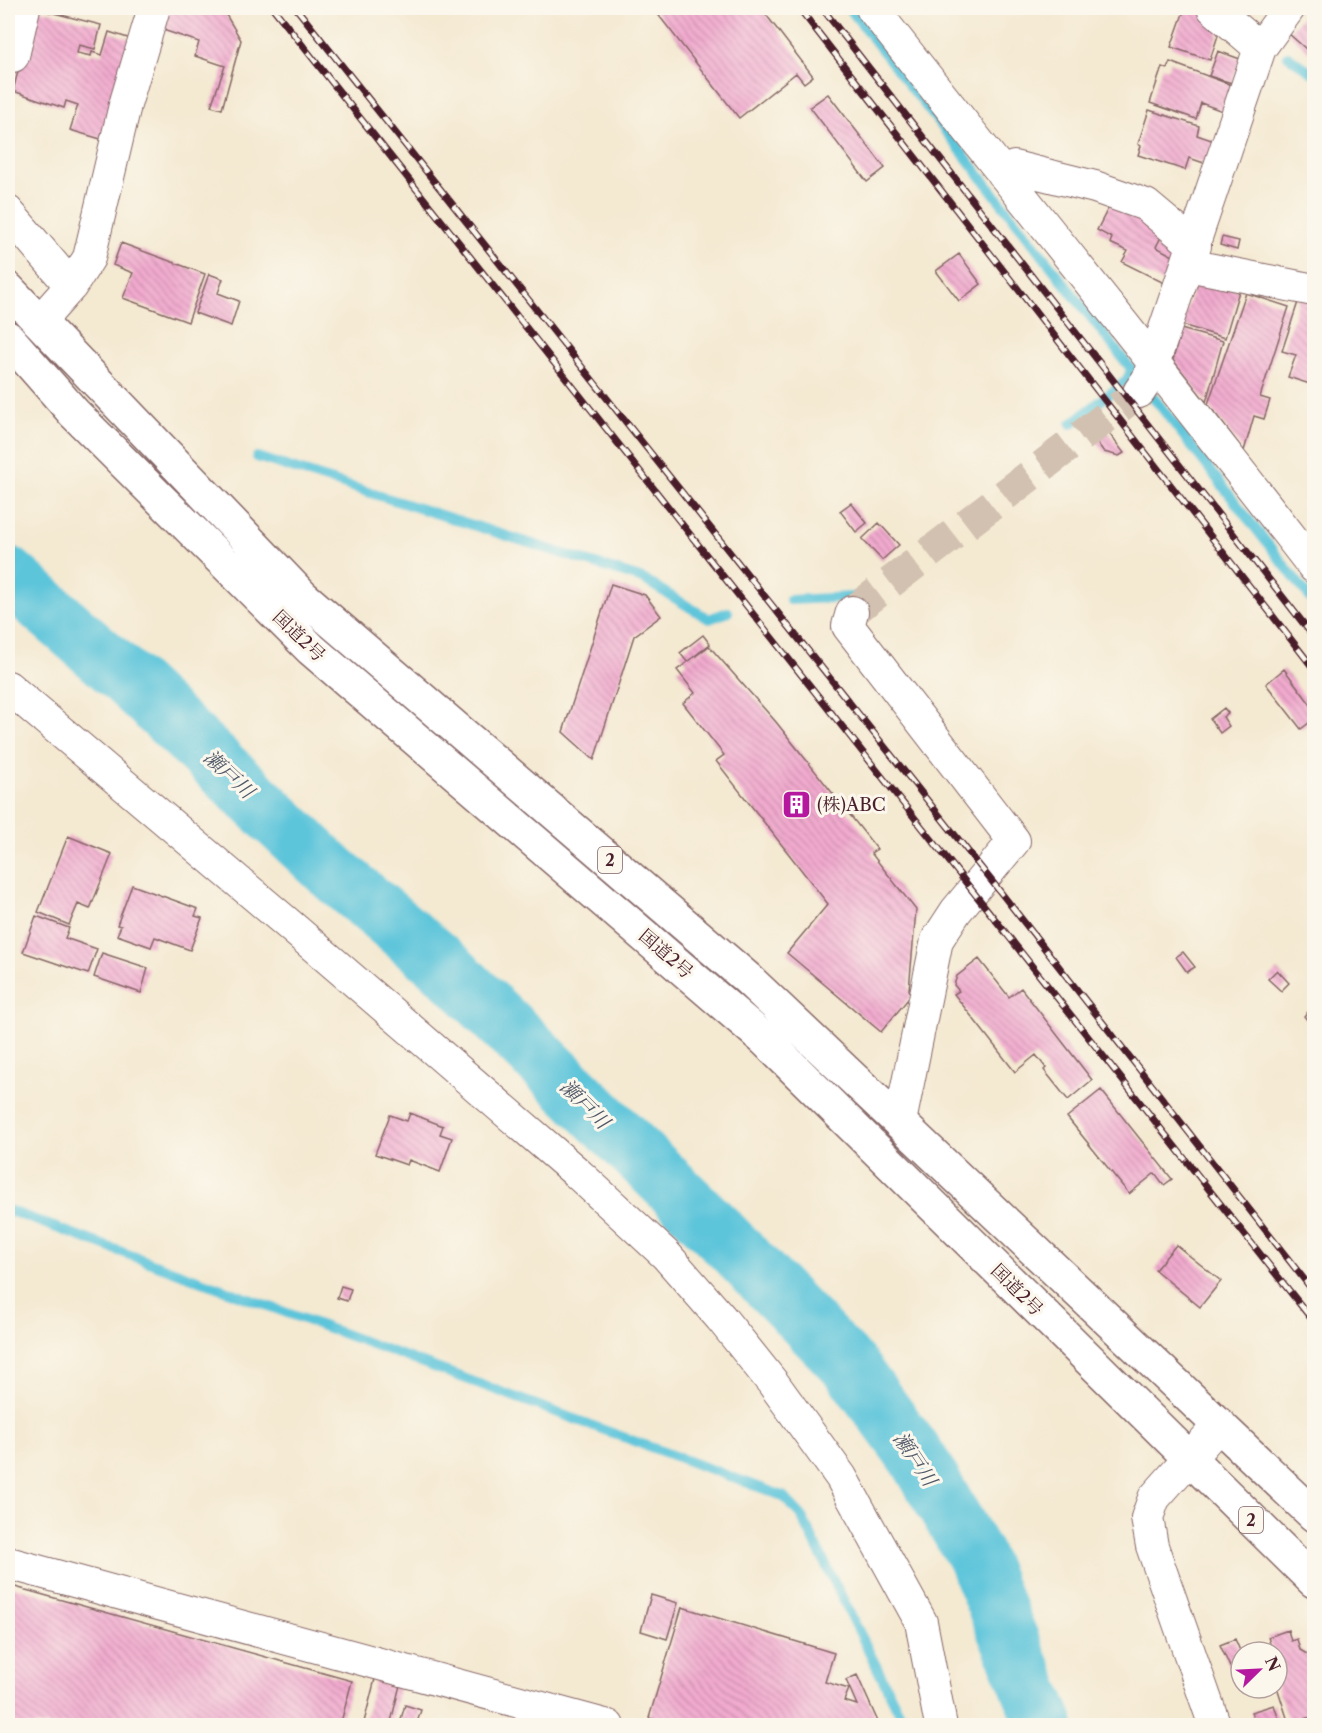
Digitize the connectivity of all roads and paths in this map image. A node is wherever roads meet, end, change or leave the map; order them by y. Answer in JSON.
{"nodes":[{"id":1,"x":24,"y":8,"type":"edge"},
{"id":2,"x":154,"y":8,"type":"edge"},
{"id":3,"x":872,"y":8,"type":"edge"},
{"id":4,"x":1213,"y":8,"type":"edge"},
{"id":5,"x":1289,"y":8,"type":"edge"},
{"id":6,"x":1260,"y":48,"type":"junction"},
{"id":7,"x":13,"y":56,"type":"dead end"},
{"id":8,"x":1002,"y":174,"type":"junction"},
{"id":9,"x":8,"y":212,"type":"edge"},
{"id":10,"x":1192,"y":256,"type":"junction"},
{"id":11,"x":71,"y":286,"type":"junction"},
{"id":12,"x":8,"y":290,"type":"edge"},
{"id":13,"x":1314,"y":290,"type":"edge"},
{"id":14,"x":40,"y":321,"type":"junction"},
{"id":15,"x":8,"y":338,"type":"edge"},
{"id":16,"x":1146,"y":377,"type":"junction"},
{"id":17,"x":1314,"y":567,"type":"edge"},
{"id":18,"x":852,"y":612,"type":"dead end"},
{"id":19,"x":8,"y":687,"type":"edge"},
{"id":20,"x":900,"y":1122,"type":"junction"},
{"id":21,"x":1220,"y":1424,"type":"junction"},
{"id":22,"x":1188,"y":1458,"type":"junction"},
{"id":23,"x":1314,"y":1515,"type":"edge"},
{"id":24,"x":8,"y":1563,"type":"edge"},
{"id":25,"x":1314,"y":1581,"type":"edge"},
{"id":26,"x":608,"y":1725,"type":"edge"},
{"id":27,"x":941,"y":1725,"type":"edge"},
{"id":28,"x":1215,"y":1725,"type":"edge"}],
"edges":[{"from":1,"to":7,"type":"street"},
{"from":2,"to":11,"type":"street"},
{"from":3,"to":8,"type":"street"},
{"from":4,"to":6,"type":"street"},
{"from":5,"to":6,"type":"street"},
{"from":6,"to":10,"type":"street"},
{"from":8,"to":10,"type":"street"},
{"from":8,"to":16,"type":"street"},
{"from":9,"to":11,"type":"street"},
{"from":10,"to":13,"type":"street"},
{"from":10,"to":16,"type":"street"},
{"from":11,"to":14,"type":"street"},
{"from":12,"to":14,"type":"highway","name":"国道2号","number":"2"},
{"from":14,"to":20,"type":"highway","name":"国道2号","number":"2"},
{"from":15,"to":22,"type":"highway","name":"国道2号","number":"2"},
{"from":16,"to":17,"type":"street"},
{"from":18,"to":20,"type":"street"},
{"from":19,"to":27,"type":"street"},
{"from":20,"to":21,"type":"highway","name":"国道2号","number":"2"},
{"from":21,"to":22,"type":"street"},
{"from":21,"to":23,"type":"highway","name":"国道2号","number":"2"},
{"from":22,"to":25,"type":"highway","name":"国道2号","number":"2"},
{"from":22,"to":28,"type":"street"},
{"from":24,"to":26,"type":"street"}]}
